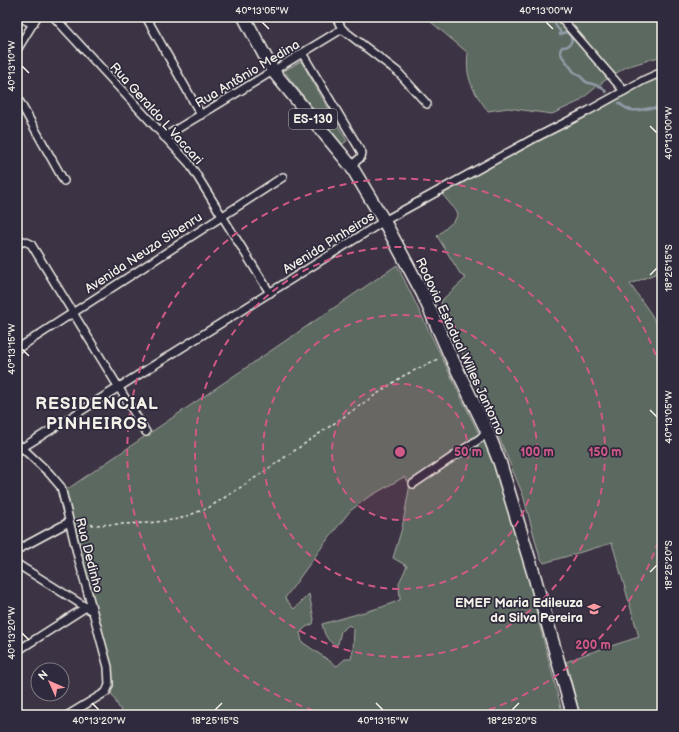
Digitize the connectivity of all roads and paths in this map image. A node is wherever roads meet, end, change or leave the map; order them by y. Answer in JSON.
{"nodes":[{"id":1,"x":19,"y":17,"type":"edge"},
{"id":2,"x":37,"y":17,"type":"edge"},
{"id":3,"x":54,"y":17,"type":"edge"},
{"id":4,"x":146,"y":17,"type":"edge"},
{"id":5,"x":244,"y":17,"type":"edge"},
{"id":6,"x":336,"y":17,"type":"edge"},
{"id":7,"x":560,"y":17,"type":"edge"},
{"id":8,"x":33,"y":24,"type":"junction"},
{"id":9,"x":342,"y":29,"type":"junction"},
{"id":10,"x":17,"y":50,"type":"edge"},
{"id":11,"x":302,"y":53,"type":"junction"},
{"id":12,"x":273,"y":71,"type":"junction"},
{"id":13,"x":662,"y":72,"type":"edge"},
{"id":14,"x":624,"y":91,"type":"junction"},
{"id":15,"x":17,"y":97,"type":"edge"},
{"id":16,"x":427,"y":104,"type":"dead end"},
{"id":17,"x":201,"y":115,"type":"junction"},
{"id":18,"x":164,"y":137,"type":"junction"},
{"id":19,"x":351,"y":166,"type":"junction"},
{"id":20,"x":283,"y":177,"type":"dead end"},
{"id":21,"x":64,"y":181,"type":"dead end"},
{"id":22,"x":222,"y":216,"type":"junction"},
{"id":23,"x":384,"y":221,"type":"junction"},
{"id":24,"x":17,"y":245,"type":"edge"},
{"id":25,"x":270,"y":293,"type":"junction"},
{"id":26,"x":73,"y":312,"type":"junction"},
{"id":27,"x":17,"y":349,"type":"edge"},
{"id":28,"x":449,"y":353,"type":"junction"},
{"id":29,"x":119,"y":387,"type":"junction"},
{"id":30,"x":146,"y":432,"type":"dead end"},
{"id":31,"x":488,"y":433,"type":"junction"},
{"id":32,"x":19,"y":447,"type":"edge"},
{"id":33,"x":413,"y":484,"type":"dead end"},
{"id":34,"x":69,"y":522,"type":"junction"},
{"id":35,"x":17,"y":550,"type":"edge"},
{"id":36,"x":17,"y":564,"type":"edge"},
{"id":37,"x":89,"y":609,"type":"junction"},
{"id":38,"x":17,"y":650,"type":"edge"},
{"id":39,"x":68,"y":715,"type":"edge"},
{"id":40,"x":573,"y":715,"type":"edge"}],
"edges":[{"from":1,"to":8,"type":"street"},
{"from":2,"to":8,"type":"street"},
{"from":3,"to":18,"type":"street","name":"Rua Geraldo L Vaccari"},
{"from":4,"to":17,"type":"street"},
{"from":5,"to":12,"type":"main road","number":"ES-130"},
{"from":6,"to":9,"type":"street"},
{"from":7,"to":14,"type":"street"},
{"from":8,"to":10,"type":"street"},
{"from":9,"to":11,"type":"street","name":"Rua Antônio Medina"},
{"from":9,"to":16,"type":"street"},
{"from":11,"to":12,"type":"street","name":"Rua Antônio Medina"},
{"from":11,"to":19,"type":"street"},
{"from":12,"to":17,"type":"street","name":"Rua Antônio Medina"},
{"from":12,"to":19,"type":"main road","number":"ES-130"},
{"from":13,"to":14,"type":"street","name":"Avenida Pinheiros"},
{"from":14,"to":23,"type":"street","name":"Avenida Pinheiros"},
{"from":15,"to":21,"type":"street"},
{"from":17,"to":18,"type":"street","name":"Rua Antônio Medina"},
{"from":18,"to":22,"type":"street","name":"Rua Geraldo L Vaccari"},
{"from":19,"to":23,"type":"main road","number":"ES-130"},
{"from":20,"to":22,"type":"street","name":"Avenida Neuza Sibenru"},
{"from":22,"to":25,"type":"street","name":"Rua Geraldo L Vaccari"},
{"from":22,"to":26,"type":"street","name":"Avenida Neuza Sibenru"},
{"from":23,"to":25,"type":"street","name":"Avenida Pinheiros"},
{"from":23,"to":28,"type":"main road","name":"Rodovia Estadual Willes Jantorno","number":"ES-130"},
{"from":24,"to":26,"type":"street"},
{"from":25,"to":29,"type":"street","name":"Avenida Pinheiros"},
{"from":26,"to":27,"type":"street","name":"Avenida Neuza Sibenru"},
{"from":26,"to":29,"type":"street"},
{"from":28,"to":31,"type":"main road","name":"Rodovia Estadual Willes Jantorno","number":"ES-130"},
{"from":28,"to":34,"type":"path"},
{"from":29,"to":30,"type":"street"},
{"from":29,"to":32,"type":"street","name":"Avenida Pinheiros"},
{"from":31,"to":33,"type":"street"},
{"from":31,"to":40,"type":"main road","name":"Rodovia Estadual Willes Jantorno","number":"ES-130"},
{"from":32,"to":34,"type":"street","name":"Rua Dedinho"},
{"from":34,"to":35,"type":"street"},
{"from":34,"to":37,"type":"street","name":"Rua Dedinho"},
{"from":36,"to":37,"type":"street"},
{"from":37,"to":38,"type":"street"},
{"from":37,"to":39,"type":"street","name":"Rua Dedinho"}]}
